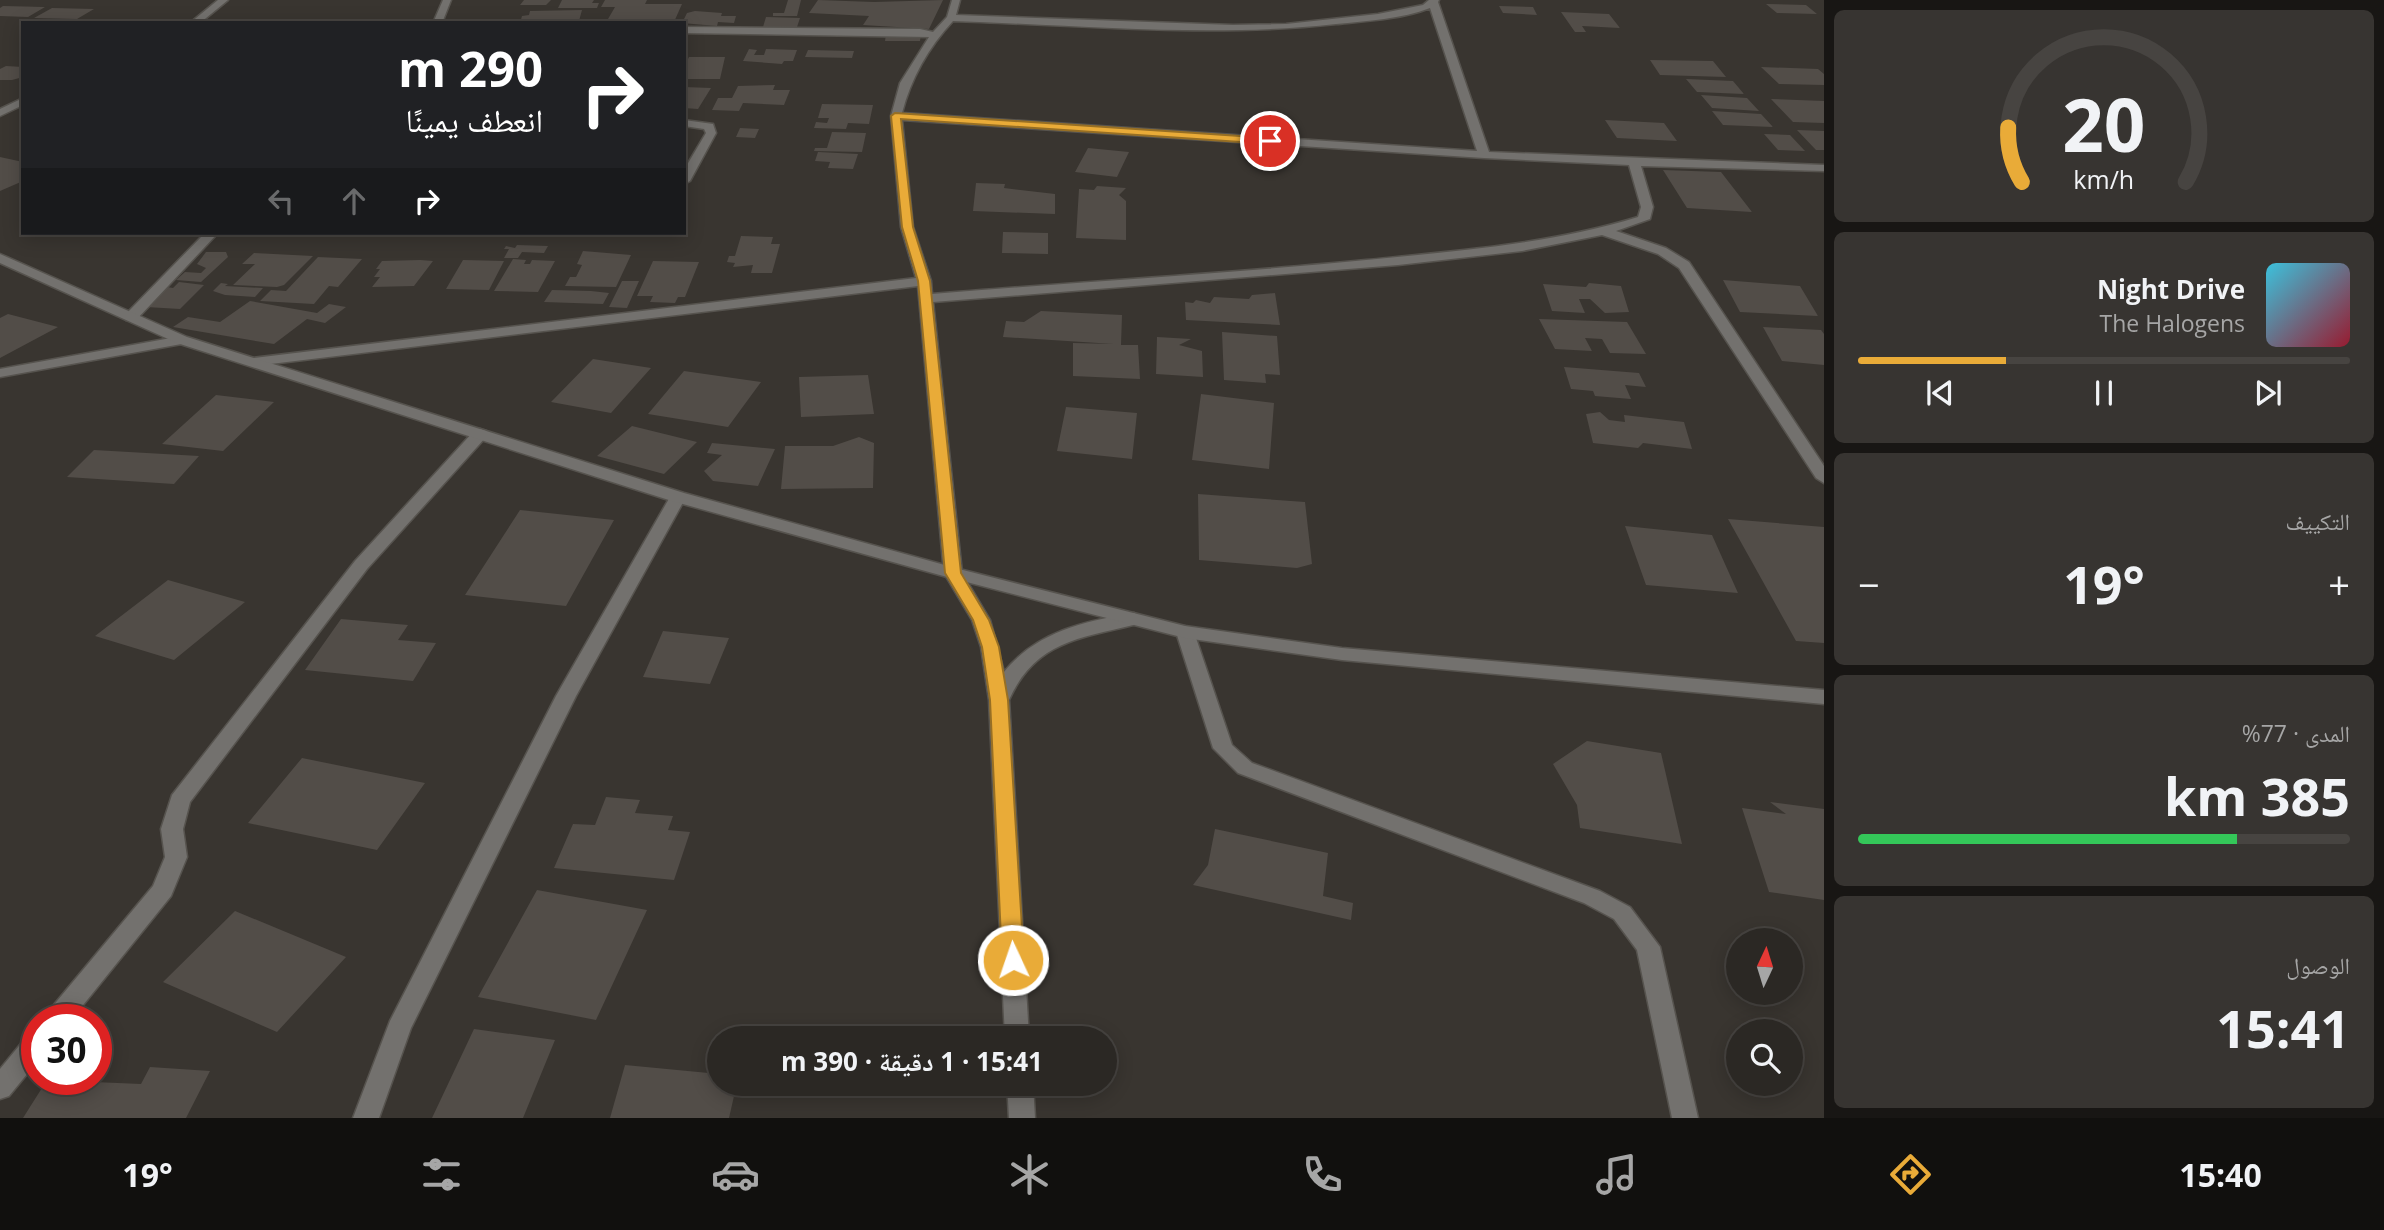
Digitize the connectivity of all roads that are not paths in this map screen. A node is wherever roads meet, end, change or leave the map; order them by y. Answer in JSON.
{"nodes":[{"id":1,"x":224,"y":0,"type":"edge"},
{"id":2,"x":447,"y":0,"type":"edge"},
{"id":3,"x":956,"y":0,"type":"edge"},
{"id":4,"x":1434,"y":1,"type":"edge"},
{"id":5,"x":951,"y":18,"type":"junction"},
{"id":6,"x":197,"y":21,"type":"edge"},
{"id":7,"x":438,"y":21,"type":"edge"},
{"id":8,"x":686,"y":30,"type":"edge"},
{"id":9,"x":935,"y":35,"type":"junction"},
{"id":10,"x":21,"y":102,"type":"edge"},
{"id":11,"x":0,"y":113,"type":"edge"},
{"id":12,"x":895,"y":116,"type":"junction"},
{"id":13,"x":686,"y":122,"type":"edge"},
{"id":14,"x":1483,"y":155,"type":"junction"},
{"id":15,"x":1634,"y":162,"type":"junction"},
{"id":16,"x":1824,"y":168,"type":"edge"},
{"id":17,"x":686,"y":177,"type":"edge"},
{"id":18,"x":1606,"y":232,"type":"junction"},
{"id":19,"x":210,"y":235,"type":"edge"},
{"id":20,"x":0,"y":258,"type":"edge"},
{"id":21,"x":924,"y":281,"type":"junction"},
{"id":22,"x":926,"y":299,"type":"junction"},
{"id":23,"x":131,"y":317,"type":"junction"},
{"id":24,"x":181,"y":340,"type":"junction"},
{"id":25,"x":253,"y":362,"type":"junction"},
{"id":26,"x":0,"y":373,"type":"edge"},
{"id":27,"x":480,"y":434,"type":"junction"},
{"id":28,"x":1824,"y":478,"type":"edge"},
{"id":29,"x":678,"y":497,"type":"junction"},
{"id":30,"x":953,"y":573,"type":"junction"},
{"id":31,"x":1134,"y":619,"type":"junction"},
{"id":32,"x":1185,"y":632,"type":"junction"},
{"id":33,"x":1824,"y":697,"type":"edge"},
{"id":34,"x":999,"y":700,"type":"junction"},
{"id":35,"x":68,"y":1004,"type":"edge"},
{"id":36,"x":1016,"y":1026,"type":"edge"},
{"id":37,"x":21,"y":1062,"type":"edge"},
{"id":38,"x":0,"y":1088,"type":"edge"},
{"id":39,"x":1021,"y":1096,"type":"edge"},
{"id":40,"x":366,"y":1118,"type":"edge"},
{"id":41,"x":1022,"y":1118,"type":"edge"},
{"id":42,"x":1685,"y":1118,"type":"edge"}],
"edges":[{"from":1,"to":6,"type":"street"},
{"from":2,"to":7,"type":"street"},
{"from":3,"to":5,"type":"street"},
{"from":4,"to":5,"type":"street"},
{"from":4,"to":14,"type":"street"},
{"from":5,"to":9,"type":"street"},
{"from":8,"to":9,"type":"street"},
{"from":9,"to":12,"type":"street"},
{"from":10,"to":11,"type":"street"},
{"from":12,"to":14,"type":"street"},
{"from":12,"to":21,"type":"street"},
{"from":13,"to":17,"type":"street"},
{"from":14,"to":15,"type":"street"},
{"from":15,"to":16,"type":"street"},
{"from":15,"to":18,"type":"street"},
{"from":18,"to":22,"type":"street"},
{"from":18,"to":28,"type":"street"},
{"from":19,"to":23,"type":"street"},
{"from":20,"to":23,"type":"street"},
{"from":21,"to":22,"type":"street"},
{"from":21,"to":25,"type":"street"},
{"from":22,"to":30,"type":"street"},
{"from":23,"to":24,"type":"street"},
{"from":24,"to":25,"type":"street"},
{"from":24,"to":26,"type":"street"},
{"from":25,"to":27,"type":"street"},
{"from":27,"to":29,"type":"street"},
{"from":27,"to":35,"type":"street"},
{"from":29,"to":30,"type":"street"},
{"from":29,"to":40,"type":"street"},
{"from":30,"to":31,"type":"street"},
{"from":30,"to":34,"type":"street"},
{"from":31,"to":32,"type":"street"},
{"from":31,"to":34,"type":"street"},
{"from":32,"to":33,"type":"street"},
{"from":32,"to":42,"type":"street"},
{"from":34,"to":36,"type":"street"},
{"from":37,"to":38,"type":"street"},
{"from":39,"to":41,"type":"street"}]}
